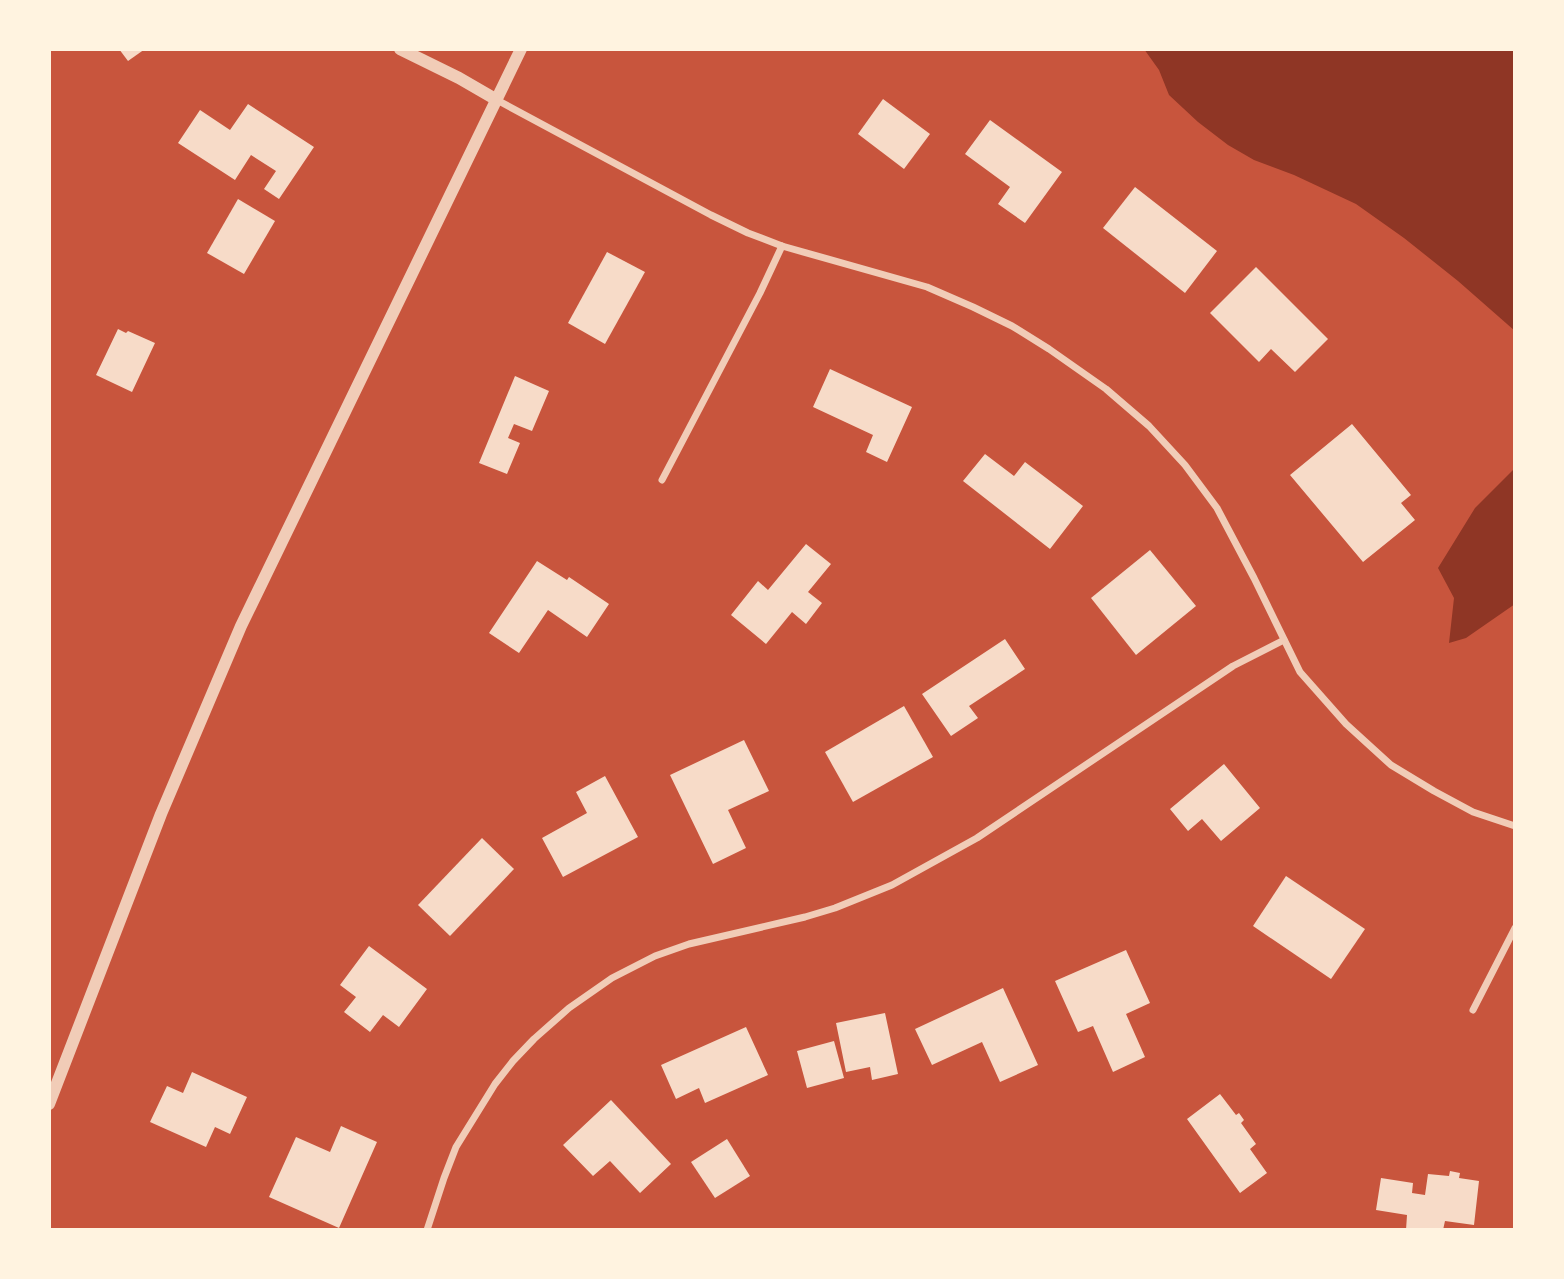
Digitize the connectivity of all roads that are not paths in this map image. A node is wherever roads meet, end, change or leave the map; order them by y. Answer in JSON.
{"nodes":[{"id":1,"x":400,"y":49,"type":"edge"},
{"id":2,"x":521,"y":49,"type":"edge"},
{"id":3,"x":497,"y":100,"type":"junction"},
{"id":4,"x":782,"y":246,"type":"junction"},
{"id":5,"x":662,"y":480,"type":"dead end"},
{"id":6,"x":1284,"y":640,"type":"junction"},
{"id":7,"x":1515,"y":826,"type":"edge"},
{"id":8,"x":1515,"y":928,"type":"edge"},
{"id":9,"x":1473,"y":1010,"type":"dead end"},
{"id":10,"x":49,"y":1104,"type":"edge"},
{"id":11,"x":427,"y":1230,"type":"edge"}],
"edges":[{"from":1,"to":3,"type":"street"},
{"from":2,"to":3,"type":"street"},
{"from":3,"to":4,"type":"street"},
{"from":3,"to":10,"type":"street"},
{"from":4,"to":5,"type":"street"},
{"from":4,"to":6,"type":"street"},
{"from":6,"to":7,"type":"street"},
{"from":6,"to":11,"type":"street"},
{"from":8,"to":9,"type":"street"}]}
